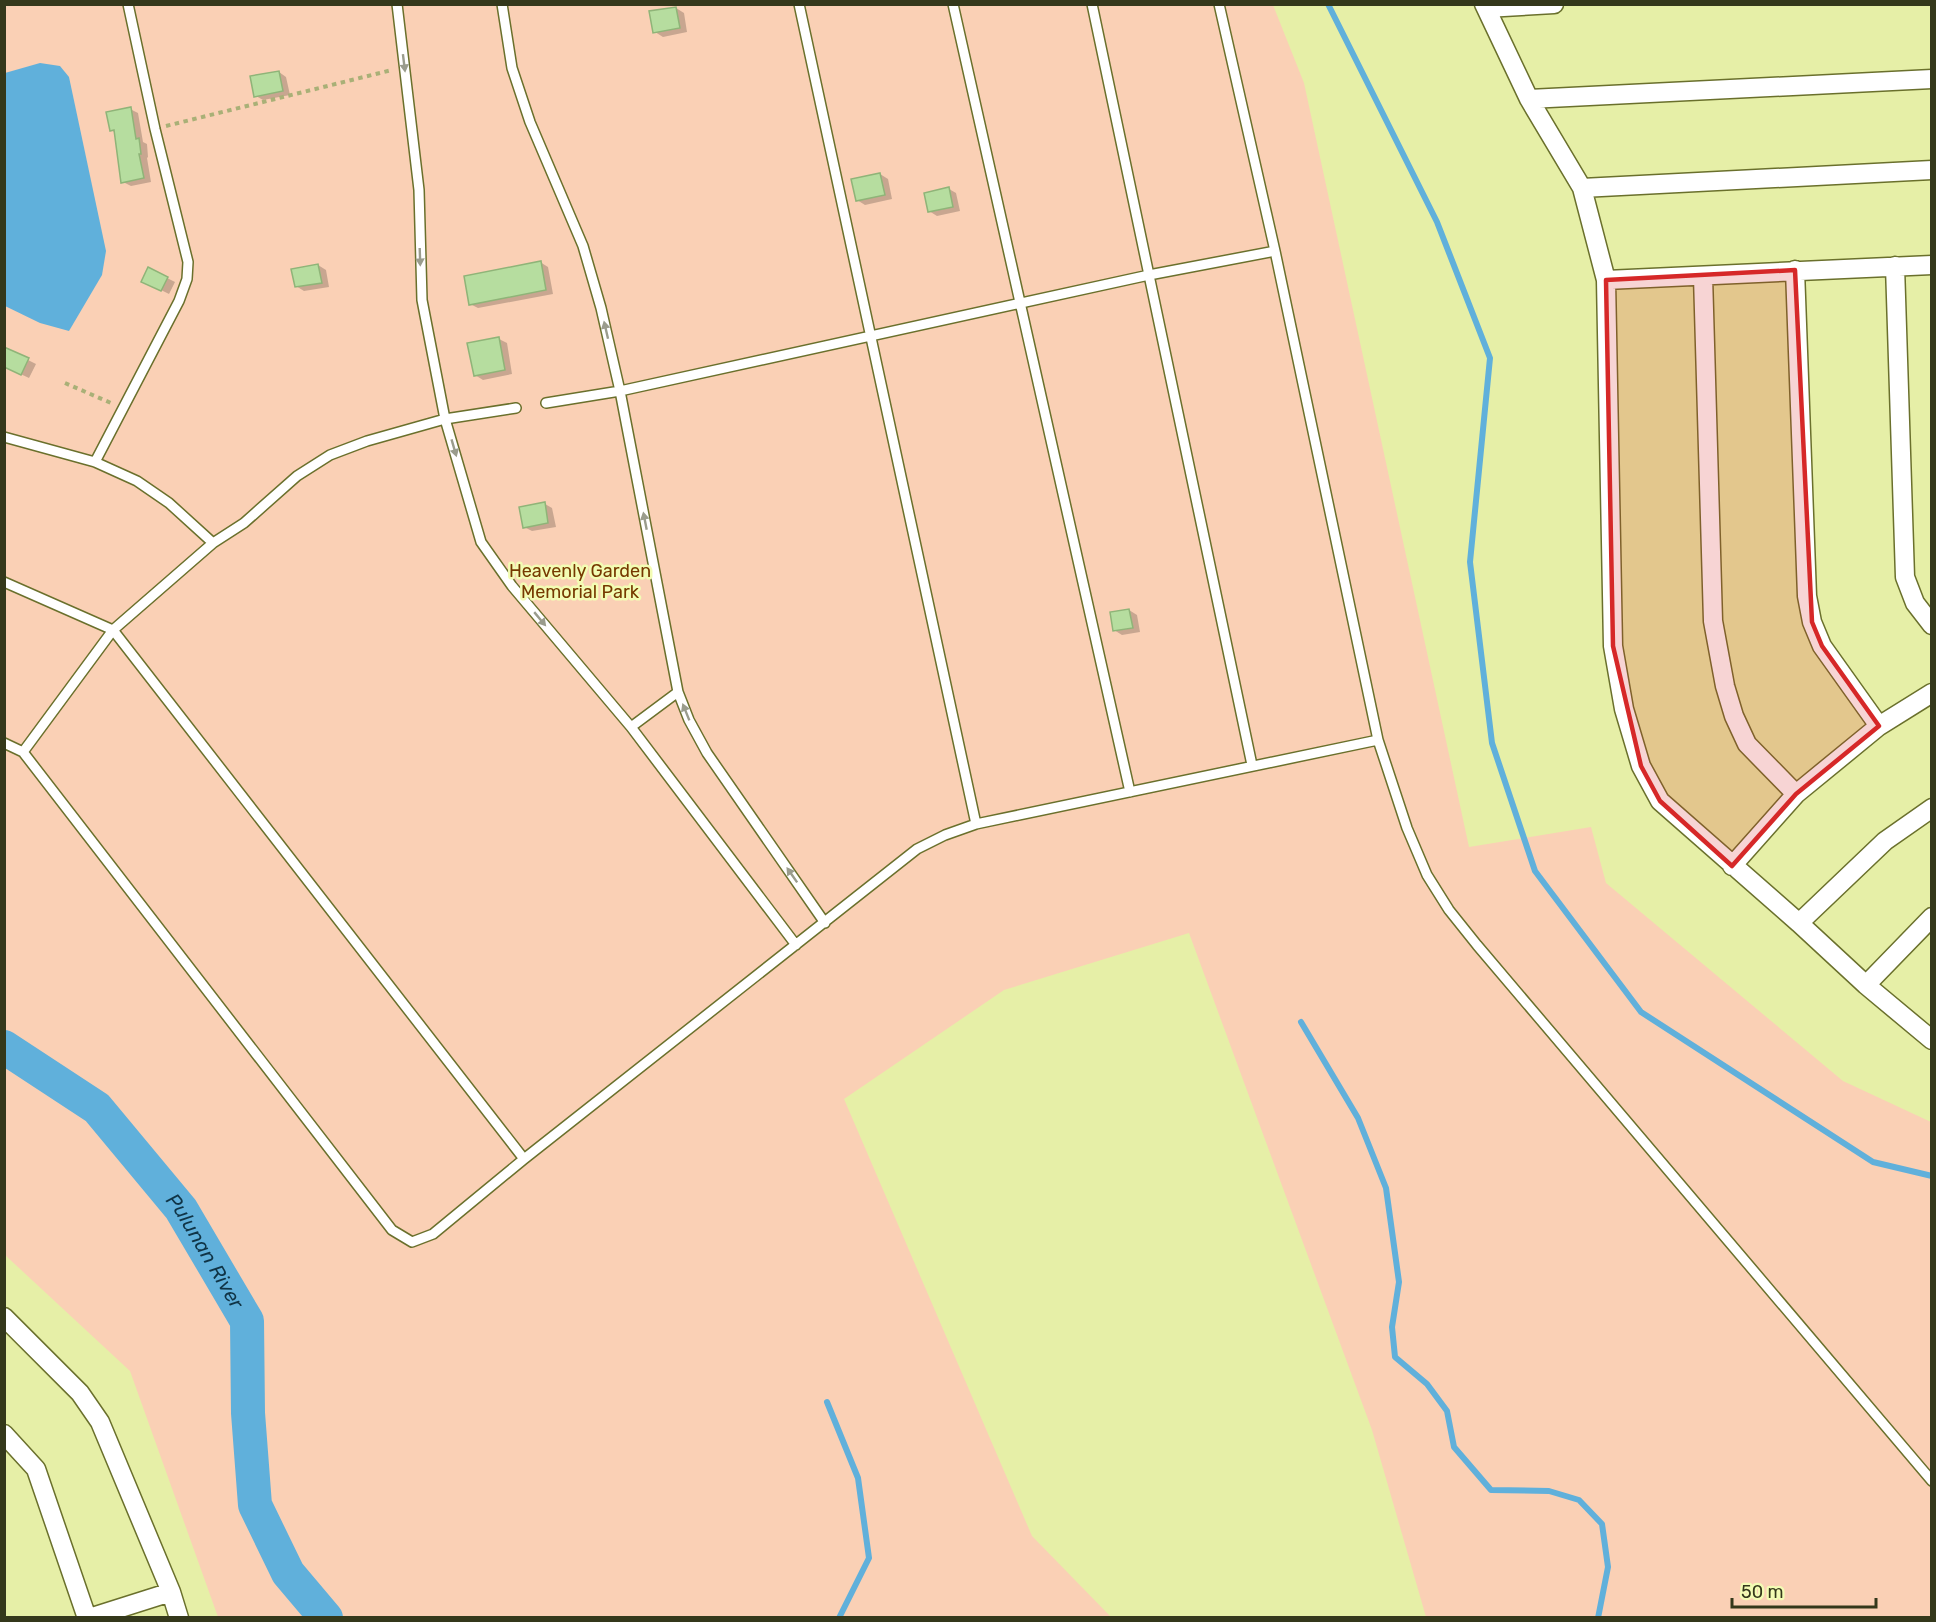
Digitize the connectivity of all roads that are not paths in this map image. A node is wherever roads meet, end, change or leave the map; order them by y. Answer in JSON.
{"nodes":[{"id":1,"x":128,"y":4,"type":"edge"},
{"id":2,"x":397,"y":4,"type":"edge"},
{"id":3,"x":502,"y":4,"type":"edge"},
{"id":4,"x":799,"y":4,"type":"edge"},
{"id":5,"x":953,"y":4,"type":"edge"},
{"id":6,"x":1092,"y":4,"type":"edge"},
{"id":7,"x":1219,"y":4,"type":"edge"},
{"id":8,"x":1554,"y":4,"type":"edge"},
{"id":9,"x":1485,"y":6,"type":"edge"},
{"id":10,"x":1932,"y":80,"type":"edge"},
{"id":11,"x":1529,"y":99,"type":"junction"},
{"id":12,"x":1932,"y":170,"type":"edge"},
{"id":13,"x":1582,"y":188,"type":"junction"},
{"id":14,"x":1275,"y":251,"type":"junction"},
{"id":15,"x":1932,"y":265,"type":"edge"},
{"id":16,"x":1894,"y":266,"type":"junction"},
{"id":17,"x":1795,"y":270,"type":"junction"},
{"id":18,"x":1149,"y":275,"type":"junction"},
{"id":19,"x":1703,"y":276,"type":"junction"},
{"id":20,"x":1606,"y":279,"type":"junction"},
{"id":21,"x":1021,"y":304,"type":"junction"},
{"id":22,"x":870,"y":337,"type":"junction"},
{"id":23,"x":620,"y":391,"type":"junction"},
{"id":24,"x":546,"y":403,"type":"dead end"},
{"id":25,"x":516,"y":408,"type":"dead end"},
{"id":26,"x":445,"y":419,"type":"junction"},
{"id":27,"x":4,"y":437,"type":"edge"},
{"id":28,"x":95,"y":462,"type":"junction"},
{"id":29,"x":213,"y":543,"type":"junction"},
{"id":30,"x":4,"y":582,"type":"edge"},
{"id":31,"x":1932,"y":625,"type":"edge"},
{"id":32,"x":113,"y":630,"type":"junction"},
{"id":33,"x":678,"y":692,"type":"junction"},
{"id":34,"x":1932,"y":693,"type":"edge"},
{"id":35,"x":1879,"y":726,"type":"junction"},
{"id":36,"x":631,"y":727,"type":"junction"},
{"id":37,"x":1378,"y":740,"type":"junction"},
{"id":38,"x":4,"y":743,"type":"edge"},
{"id":39,"x":23,"y":752,"type":"junction"},
{"id":40,"x":1252,"y":765,"type":"junction"},
{"id":41,"x":1130,"y":792,"type":"junction"},
{"id":42,"x":1796,"y":794,"type":"junction"},
{"id":43,"x":1932,"y":808,"type":"edge"},
{"id":44,"x":976,"y":824,"type":"junction"},
{"id":45,"x":1732,"y":866,"type":"junction"},
{"id":46,"x":1932,"y":917,"type":"edge"},
{"id":47,"x":825,"y":923,"type":"junction"},
{"id":48,"x":1799,"y":923,"type":"junction"},
{"id":49,"x":796,"y":945,"type":"junction"},
{"id":50,"x":1866,"y":985,"type":"junction"},
{"id":51,"x":1931,"y":1039,"type":"edge"},
{"id":52,"x":524,"y":1159,"type":"junction"},
{"id":53,"x":4,"y":1317,"type":"edge"},
{"id":54,"x":4,"y":1434,"type":"edge"},
{"id":55,"x":1932,"y":1481,"type":"edge"},
{"id":56,"x":171,"y":1592,"type":"junction"},
{"id":57,"x":88,"y":1617,"type":"edge"},
{"id":58,"x":179,"y":1617,"type":"edge"}],
"edges":[{"from":1,"to":28,"type":"lane"},
{"from":2,"to":26,"type":"lane","one_way":true},
{"from":23,"to":3,"type":"lane","one_way":true},
{"from":4,"to":22,"type":"lane"},
{"from":5,"to":21,"type":"lane"},
{"from":6,"to":18,"type":"lane"},
{"from":7,"to":14,"type":"lane"},
{"from":8,"to":9,"type":"street"},
{"from":9,"to":11,"type":"street"},
{"from":10,"to":11,"type":"street"},
{"from":11,"to":13,"type":"street"},
{"from":12,"to":13,"type":"street"},
{"from":13,"to":20,"type":"street"},
{"from":14,"to":18,"type":"lane"},
{"from":14,"to":37,"type":"lane"},
{"from":15,"to":16,"type":"street"},
{"from":16,"to":17,"type":"street"},
{"from":16,"to":31,"type":"street"},
{"from":17,"to":19,"type":"street"},
{"from":17,"to":35,"type":"street"},
{"from":18,"to":21,"type":"lane"},
{"from":18,"to":40,"type":"lane"},
{"from":19,"to":20,"type":"street"},
{"from":19,"to":42,"type":"street"},
{"from":20,"to":45,"type":"street"},
{"from":21,"to":22,"type":"lane"},
{"from":21,"to":41,"type":"lane"},
{"from":22,"to":23,"type":"lane"},
{"from":22,"to":44,"type":"lane"},
{"from":23,"to":24,"type":"lane"},
{"from":33,"to":23,"type":"lane","one_way":true},
{"from":25,"to":26,"type":"lane"},
{"from":26,"to":29,"type":"lane"},
{"from":26,"to":36,"type":"lane","one_way":true},
{"from":27,"to":28,"type":"lane"},
{"from":28,"to":29,"type":"lane"},
{"from":29,"to":32,"type":"lane"},
{"from":30,"to":32,"type":"lane"},
{"from":32,"to":39,"type":"lane"},
{"from":32,"to":52,"type":"lane"},
{"from":33,"to":36,"type":"lane"},
{"from":47,"to":33,"type":"lane","one_way":true},
{"from":34,"to":35,"type":"street"},
{"from":35,"to":42,"type":"street"},
{"from":36,"to":49,"type":"lane"},
{"from":37,"to":40,"type":"lane"},
{"from":37,"to":55,"type":"lane"},
{"from":38,"to":39,"type":"lane"},
{"from":39,"to":52,"type":"lane"},
{"from":40,"to":41,"type":"lane"},
{"from":41,"to":44,"type":"lane"},
{"from":42,"to":45,"type":"street"},
{"from":43,"to":48,"type":"street"},
{"from":44,"to":47,"type":"lane"},
{"from":45,"to":48,"type":"street"},
{"from":46,"to":50,"type":"street"},
{"from":47,"to":49,"type":"lane"},
{"from":48,"to":50,"type":"street"},
{"from":49,"to":52,"type":"lane"},
{"from":50,"to":51,"type":"street"},
{"from":53,"to":56,"type":"street"},
{"from":54,"to":57,"type":"street"},
{"from":56,"to":57,"type":"street"},
{"from":56,"to":58,"type":"street"}]}
